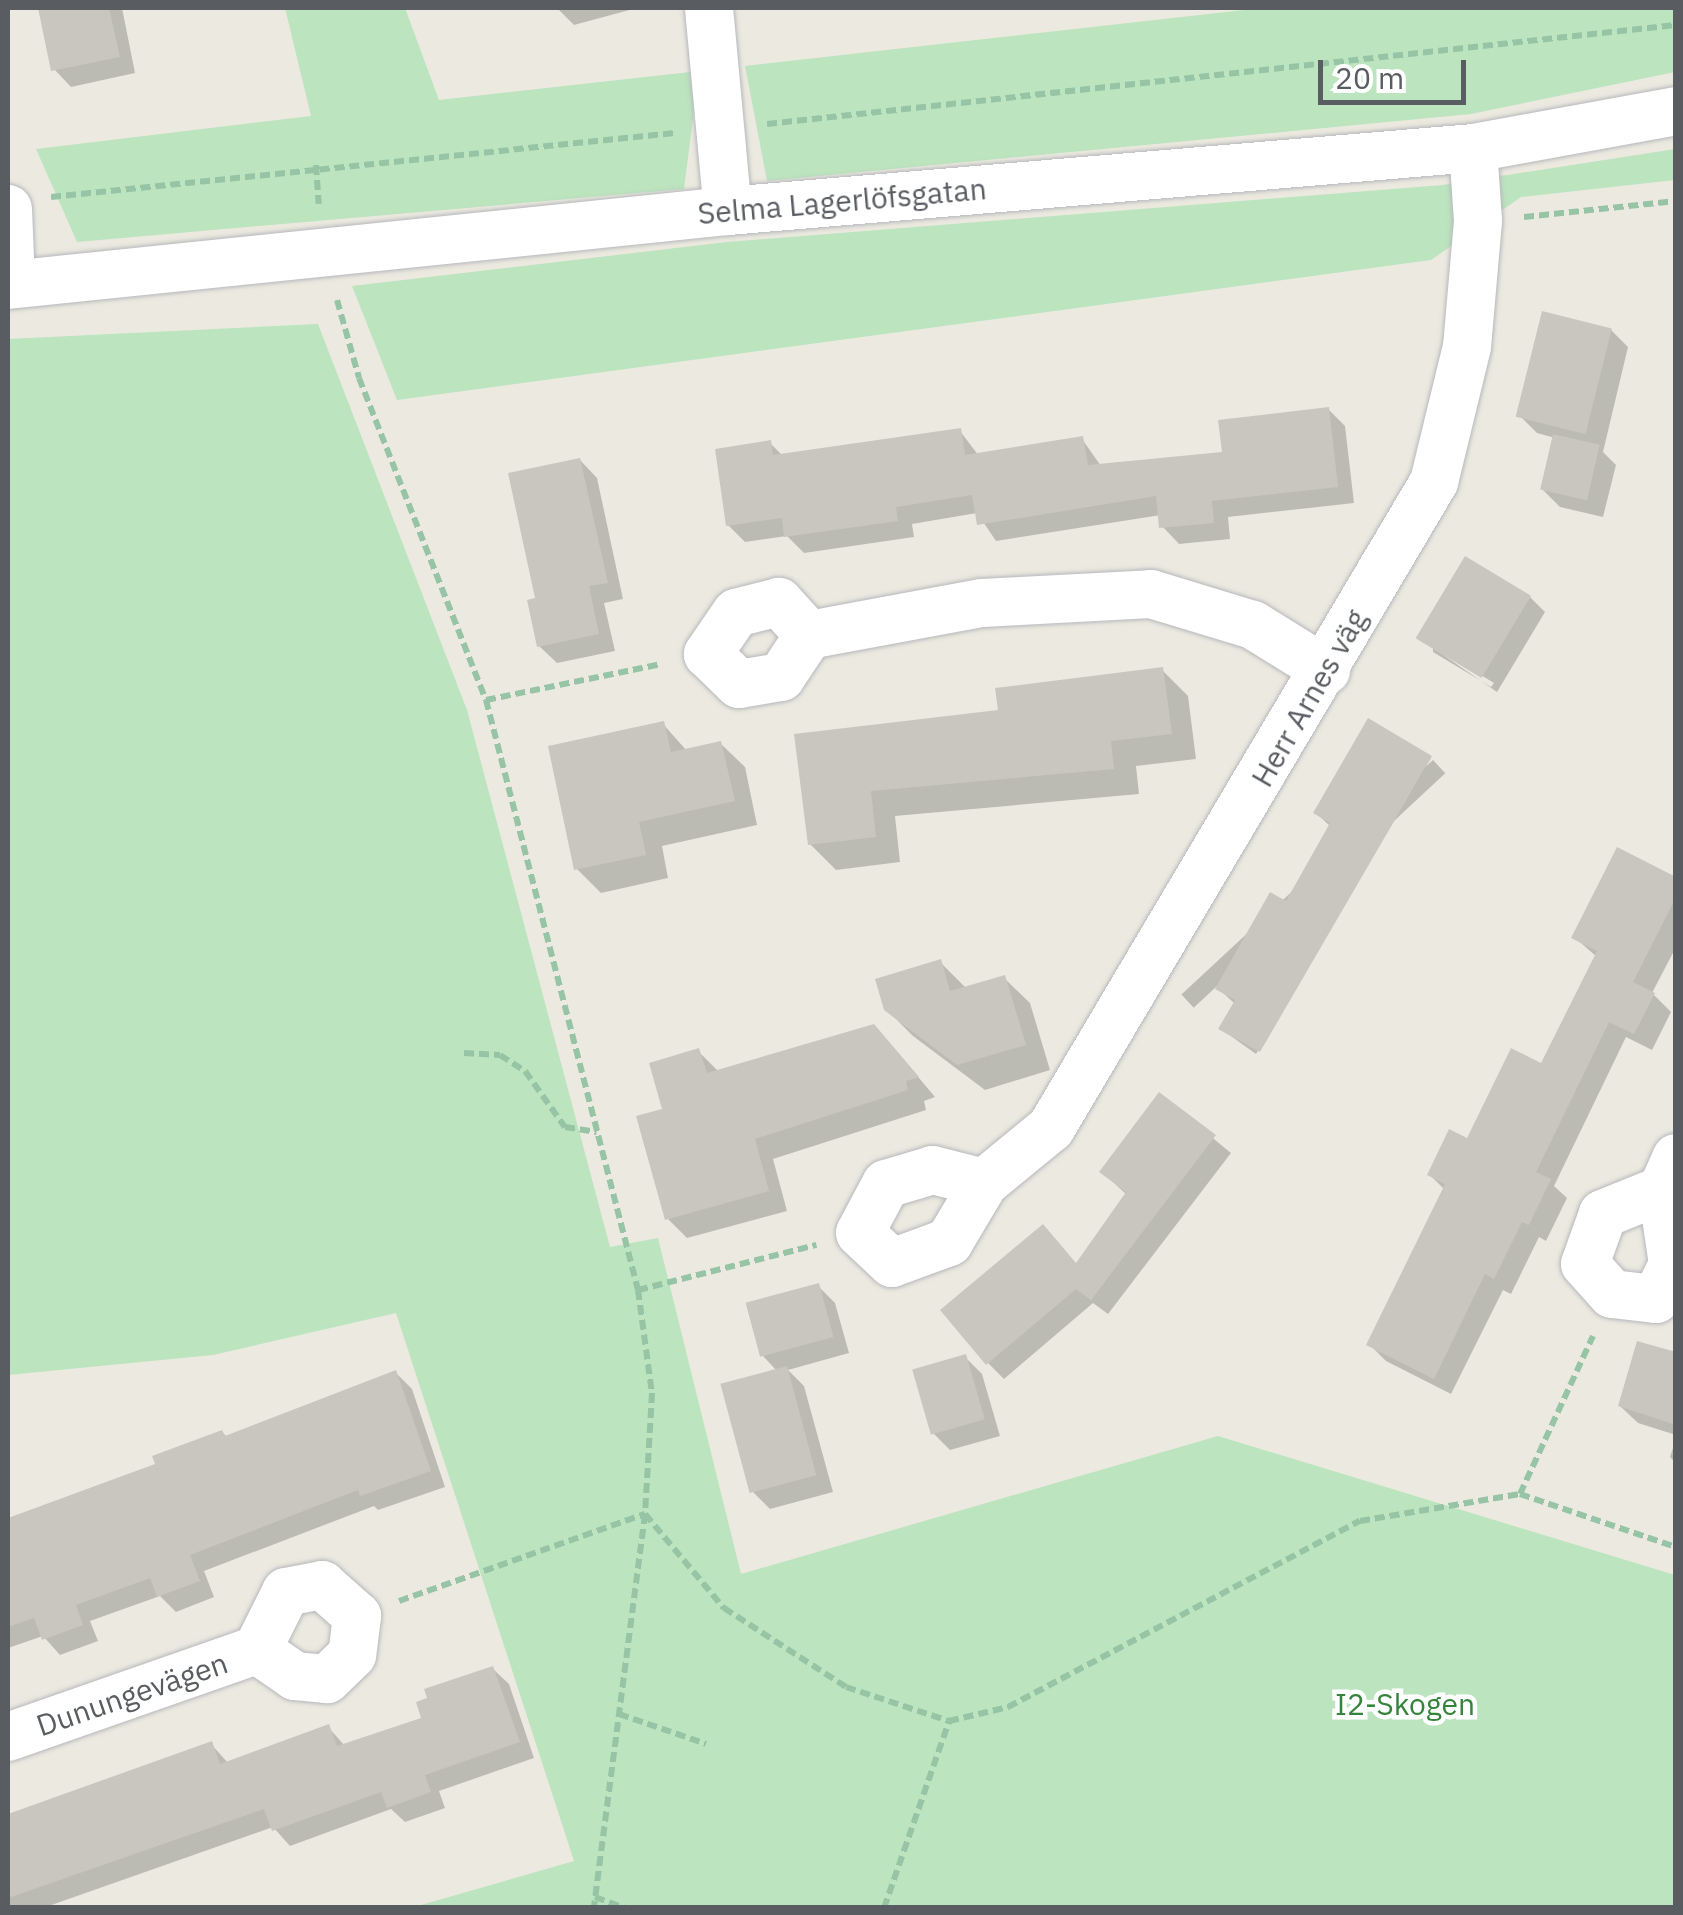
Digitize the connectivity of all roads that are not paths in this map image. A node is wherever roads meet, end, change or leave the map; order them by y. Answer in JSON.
{"nodes":[{"id":1,"x":710,"y":8,"type":"edge"},
{"id":2,"x":1676,"y":111,"type":"edge"},
{"id":3,"x":1472,"y":148,"type":"junction"},
{"id":4,"x":27,"y":204,"type":"edge"},
{"id":5,"x":728,"y":210,"type":"junction"},
{"id":6,"x":9,"y":284,"type":"edge"},
{"id":7,"x":708,"y":654,"type":"road end"},
{"id":8,"x":1326,"y":670,"type":"junction"},
{"id":9,"x":1669,"y":1174,"type":"edge"},
{"id":10,"x":984,"y":1184,"type":"junction"},
{"id":11,"x":258,"y":1650,"type":"junction"},
{"id":12,"x":8,"y":1737,"type":"edge"}],
"edges":[{"from":1,"to":5,"type":"street"},
{"from":2,"to":3,"type":"street","name":"Selma Lagerlöfsgatan"},
{"from":3,"to":5,"type":"street","name":"Selma Lagerlöfsgatan"},
{"from":3,"to":8,"type":"street","name":"Herr Arnes väg"},
{"from":4,"to":6,"type":"street"},
{"from":5,"to":6,"type":"street","name":"Selma Lagerlöfsgatan"},
{"from":7,"to":8,"type":"street"},
{"from":8,"to":10,"type":"street","name":"Herr Arnes väg"},
{"from":9,"to":9,"type":"street"},
{"from":10,"to":10,"type":"street","name":"Herr Arnes väg"},
{"from":11,"to":11,"type":"street","name":"Dunungevägen"},
{"from":11,"to":12,"type":"street","name":"Dunungevägen"}]}
